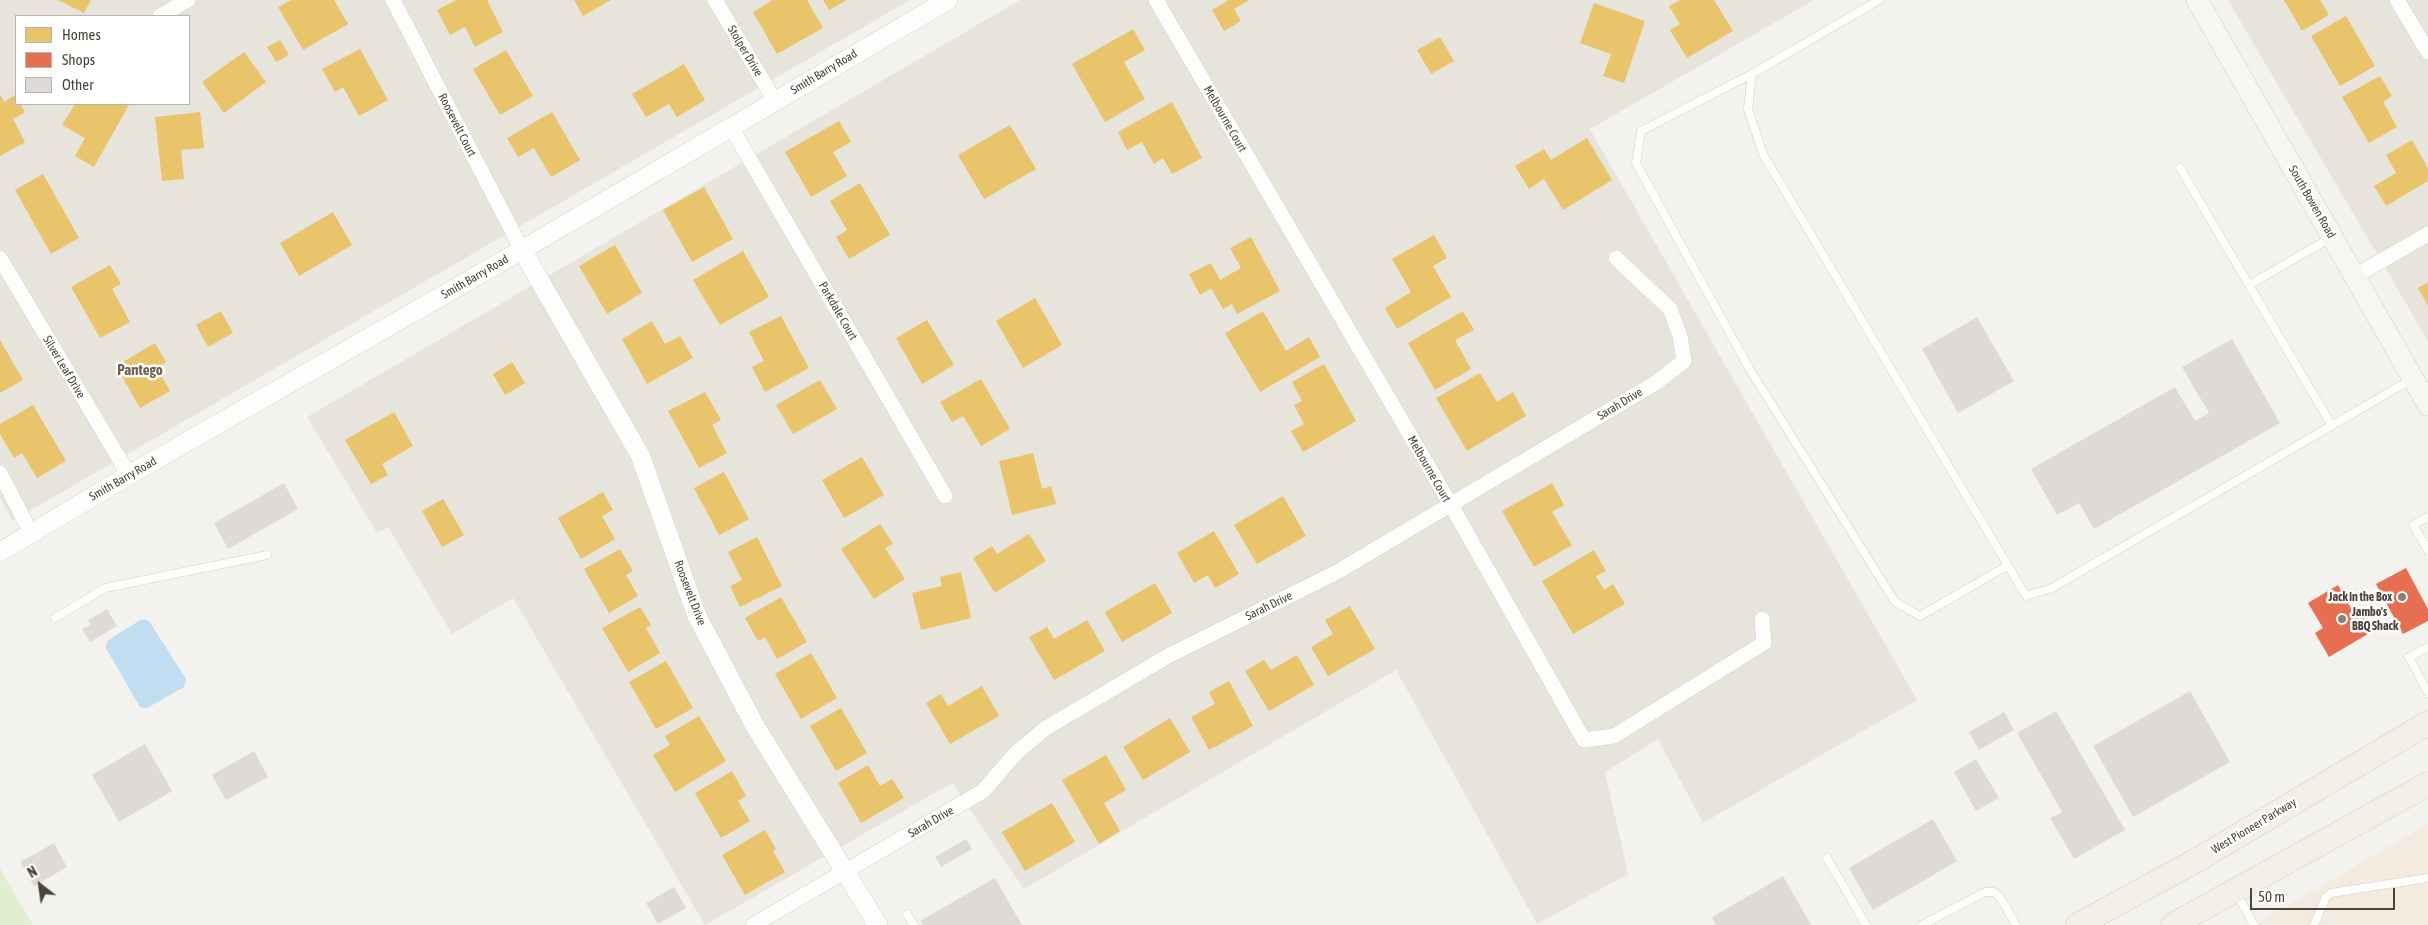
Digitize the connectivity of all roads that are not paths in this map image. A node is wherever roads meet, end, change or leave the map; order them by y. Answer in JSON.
{"nodes":[{"id":1,"x":188,"y":0,"type":"edge"},
{"id":2,"x":393,"y":0,"type":"edge"},
{"id":3,"x":715,"y":0,"type":"edge"},
{"id":4,"x":948,"y":0,"type":"edge"},
{"id":5,"x":1156,"y":0,"type":"edge"},
{"id":6,"x":1879,"y":0,"type":"edge"},
{"id":7,"x":2197,"y":0,"type":"edge"},
{"id":8,"x":2397,"y":0,"type":"edge"},
{"id":9,"x":162,"y":15,"type":"edge"},
{"id":10,"x":2428,"y":52,"type":"edge"},
{"id":11,"x":1752,"y":74,"type":"junction"},
{"id":12,"x":775,"y":101,"type":"junction"},
{"id":13,"x":731,"y":127,"type":"junction"},
{"id":14,"x":2180,"y":168,"type":"dead end"},
{"id":15,"x":2428,"y":234,"type":"edge"},
{"id":16,"x":2332,"y":237,"type":"junction"},
{"id":17,"x":522,"y":250,"type":"junction"},
{"id":18,"x":0,"y":258,"type":"edge"},
{"id":19,"x":1616,"y":258,"type":"dead end"},
{"id":20,"x":2355,"y":276,"type":"junction"},
{"id":21,"x":2249,"y":285,"type":"junction"},
{"id":22,"x":2413,"y":378,"type":"junction"},
{"id":23,"x":2428,"y":405,"type":"edge"},
{"id":24,"x":2332,"y":426,"type":"junction"},
{"id":25,"x":0,"y":473,"type":"edge"},
{"id":26,"x":128,"y":475,"type":"junction"},
{"id":27,"x":945,"y":496,"type":"dead end"},
{"id":28,"x":1451,"y":505,"type":"junction"},
{"id":29,"x":2428,"y":517,"type":"edge"},
{"id":30,"x":31,"y":533,"type":"junction"},
{"id":31,"x":2428,"y":550,"type":"edge"},
{"id":32,"x":0,"y":552,"type":"edge"},
{"id":33,"x":267,"y":556,"type":"dead end"},
{"id":34,"x":2007,"y":566,"type":"junction"},
{"id":35,"x":56,"y":618,"type":"dead end"},
{"id":36,"x":1762,"y":619,"type":"dead end"},
{"id":37,"x":2428,"y":647,"type":"edge"},
{"id":38,"x":2428,"y":693,"type":"edge"},
{"id":39,"x":2428,"y":723,"type":"edge"},
{"id":40,"x":2426,"y":789,"type":"edge"},
{"id":41,"x":1827,"y":858,"type":"dead end"},
{"id":42,"x":846,"y":870,"type":"junction"},
{"id":43,"x":2428,"y":878,"type":"edge"},
{"id":44,"x":2235,"y":891,"type":"junction"},
{"id":45,"x":907,"y":914,"type":"dead end"},
{"id":46,"x":2177,"y":924,"type":"edge"},
{"id":47,"x":753,"y":925,"type":"edge"},
{"id":48,"x":878,"y":925,"type":"edge"},
{"id":49,"x":914,"y":925,"type":"edge"},
{"id":50,"x":1866,"y":925,"type":"edge"},
{"id":51,"x":1922,"y":925,"type":"edge"},
{"id":52,"x":2016,"y":925,"type":"edge"},
{"id":53,"x":2078,"y":925,"type":"edge"},
{"id":54,"x":2254,"y":925,"type":"edge"},
{"id":55,"x":2314,"y":925,"type":"edge"}],
"edges":[{"from":1,"to":9,"type":"street"},
{"from":2,"to":17,"type":"street","name":"Roosevelt Court"},
{"from":3,"to":12,"type":"street","name":"Stolper Drive"},
{"from":4,"to":12,"type":"street","name":"Smith Barry Road"},
{"from":5,"to":28,"type":"street","name":"Melbourne Court"},
{"from":6,"to":11,"type":"lane"},
{"from":7,"to":16,"type":"main road","name":"South Bowen Road"},
{"from":8,"to":10,"type":"street"},
{"from":11,"to":34,"type":"lane"},
{"from":11,"to":34,"type":"lane"},
{"from":12,"to":13,"type":"street","name":"Smith Barry Road"},
{"from":13,"to":17,"type":"street","name":"Smith Barry Road"},
{"from":13,"to":27,"type":"street","name":"Parkdale Court"},
{"from":14,"to":21,"type":"lane"},
{"from":15,"to":20,"type":"street"},
{"from":16,"to":20,"type":"main road","name":"South Bowen Road"},
{"from":16,"to":21,"type":"lane"},
{"from":17,"to":26,"type":"street","name":"Smith Barry Road"},
{"from":17,"to":42,"type":"street","name":"Roosevelt Drive"},
{"from":18,"to":26,"type":"street","name":"Silver Leaf Drive"},
{"from":19,"to":28,"type":"street","name":"Sarah Drive"},
{"from":20,"to":22,"type":"main road","name":"South Bowen Road"},
{"from":21,"to":24,"type":"lane"},
{"from":22,"to":23,"type":"main road","name":"South Bowen Road"},
{"from":22,"to":24,"type":"lane"},
{"from":24,"to":34,"type":"lane"},
{"from":25,"to":30,"type":"street"},
{"from":26,"to":30,"type":"street","name":"Smith Barry Road"},
{"from":28,"to":36,"type":"street","name":"Melbourne Court"},
{"from":28,"to":42,"type":"street","name":"Sarah Drive"},
{"from":29,"to":31,"type":"lane"},
{"from":30,"to":32,"type":"street","name":"Smith Barry Road"},
{"from":33,"to":35,"type":"lane"},
{"from":37,"to":38,"type":"lane"},
{"from":39,"to":53,"type":"main road","name":"West Pioneer Parkway"},
{"from":40,"to":44,"type":"main road"},
{"from":41,"to":50,"type":"lane"},
{"from":42,"to":47,"type":"street","name":"Sarah Drive"},
{"from":42,"to":48,"type":"street","name":"Roosevelt Drive"},
{"from":43,"to":55,"type":"lane"},
{"from":44,"to":46,"type":"main road"},
{"from":44,"to":54,"type":"lane"},
{"from":45,"to":49,"type":"lane"},
{"from":51,"to":52,"type":"lane"}]}
